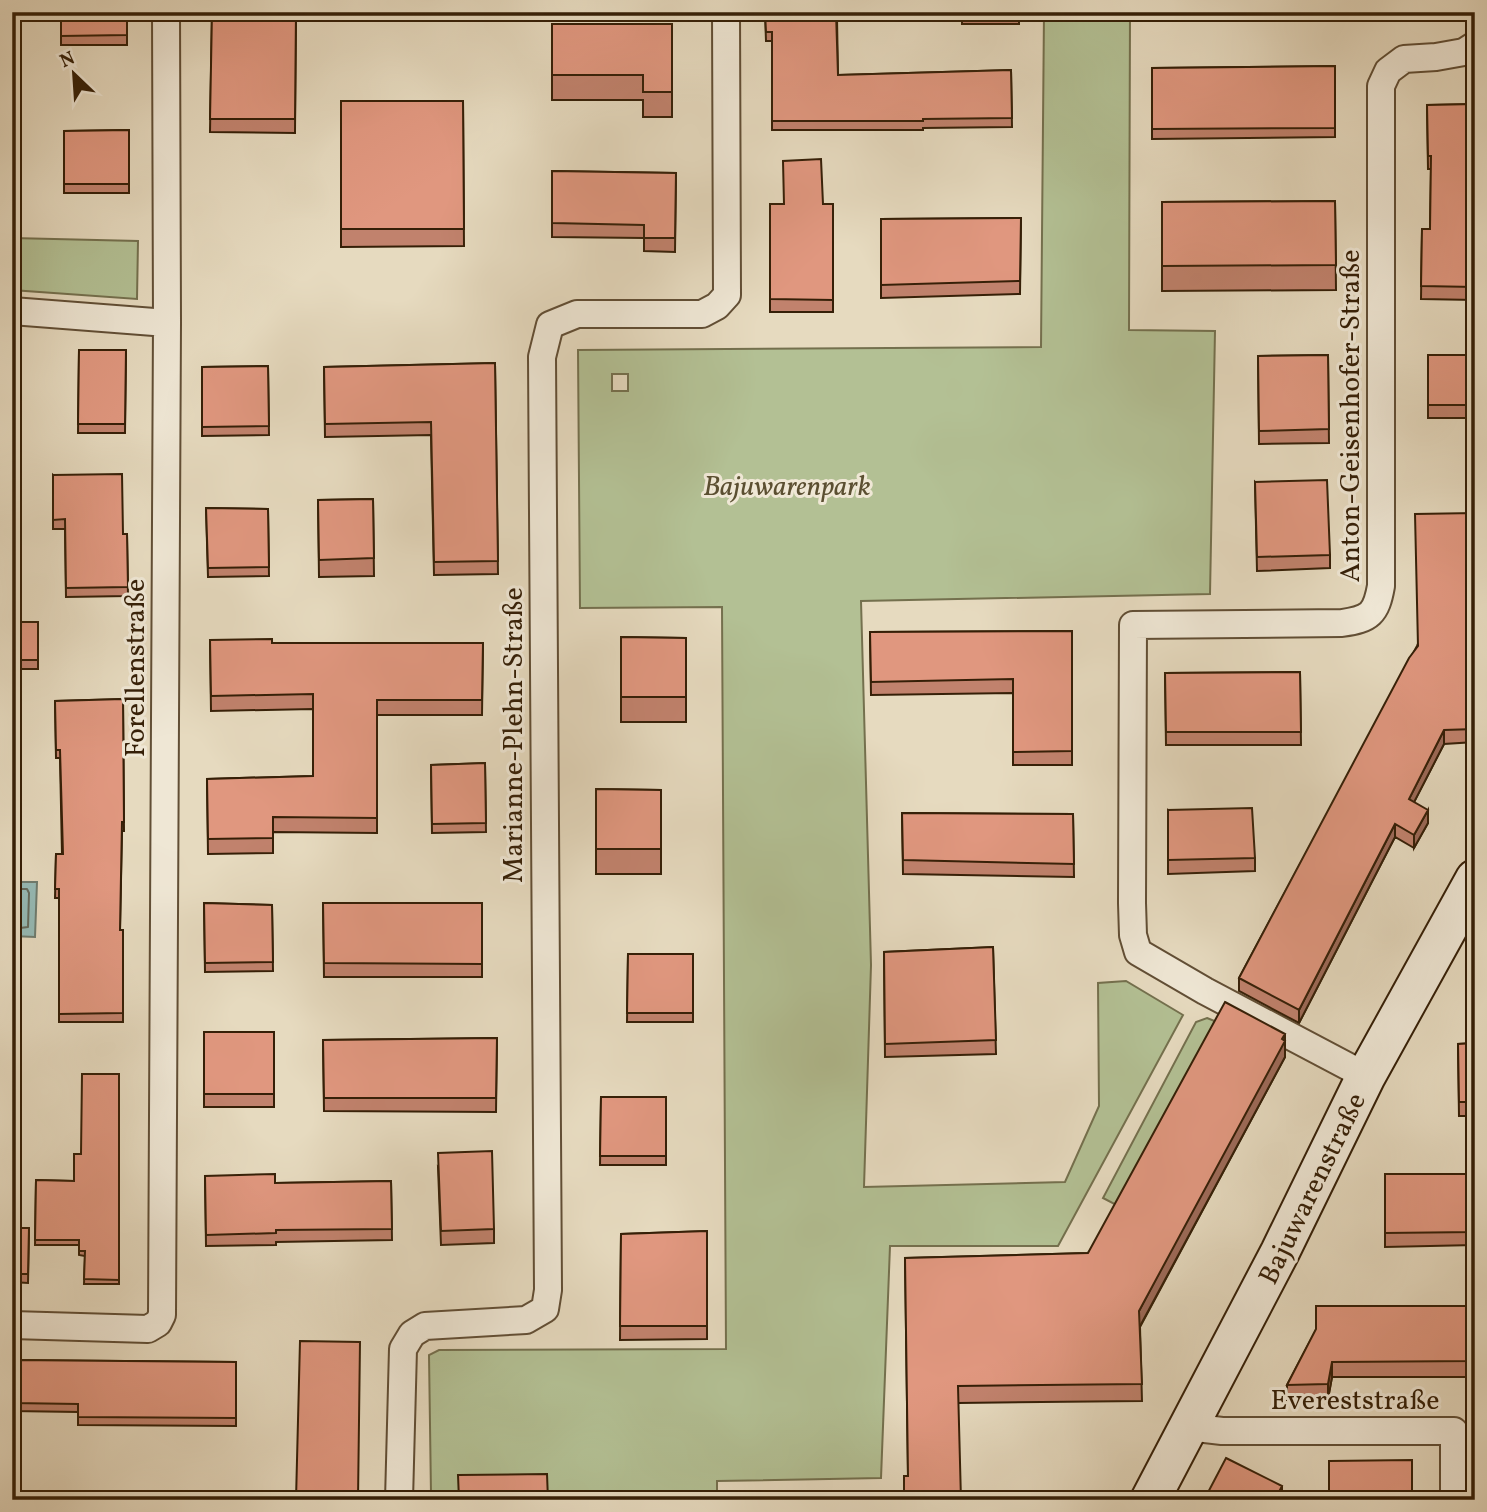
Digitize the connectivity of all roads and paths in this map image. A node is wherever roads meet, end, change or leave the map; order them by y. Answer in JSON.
{"nodes":[{"id":1,"x":166,"y":12,"type":"edge"},
{"id":2,"x":726,"y":12,"type":"edge"},
{"id":3,"x":1475,"y":46,"type":"edge"},
{"id":4,"x":12,"y":311,"type":"edge"},
{"id":5,"x":167,"y":323,"type":"junction"},
{"id":6,"x":1475,"y":878,"type":"edge"},
{"id":7,"x":1366,"y":1076,"type":"junction"},
{"id":8,"x":12,"y":1325,"type":"edge"},
{"id":9,"x":1188,"y":1427,"type":"junction"},
{"id":10,"x":399,"y":1500,"type":"edge"},
{"id":11,"x":1150,"y":1500,"type":"edge"},
{"id":12,"x":1454,"y":1500,"type":"edge"}],
"edges":[{"from":1,"to":5,"type":"street","name":"Forellenstraße"},
{"from":2,"to":10,"type":"street","name":"Marianne-Plehn-Straße"},
{"from":3,"to":7,"type":"street","name":"Anton-Geisenhofer-Straße"},
{"from":4,"to":5,"type":"street"},
{"from":5,"to":8,"type":"street","name":"Forellenstraße"},
{"from":6,"to":7,"type":"main road","name":"Bajuwarenstraße"},
{"from":7,"to":9,"type":"main road","name":"Bajuwarenstraße"},
{"from":9,"to":11,"type":"main road","name":"Bajuwarenstraße"},
{"from":9,"to":12,"type":"street","name":"Evereststraße"}]}
